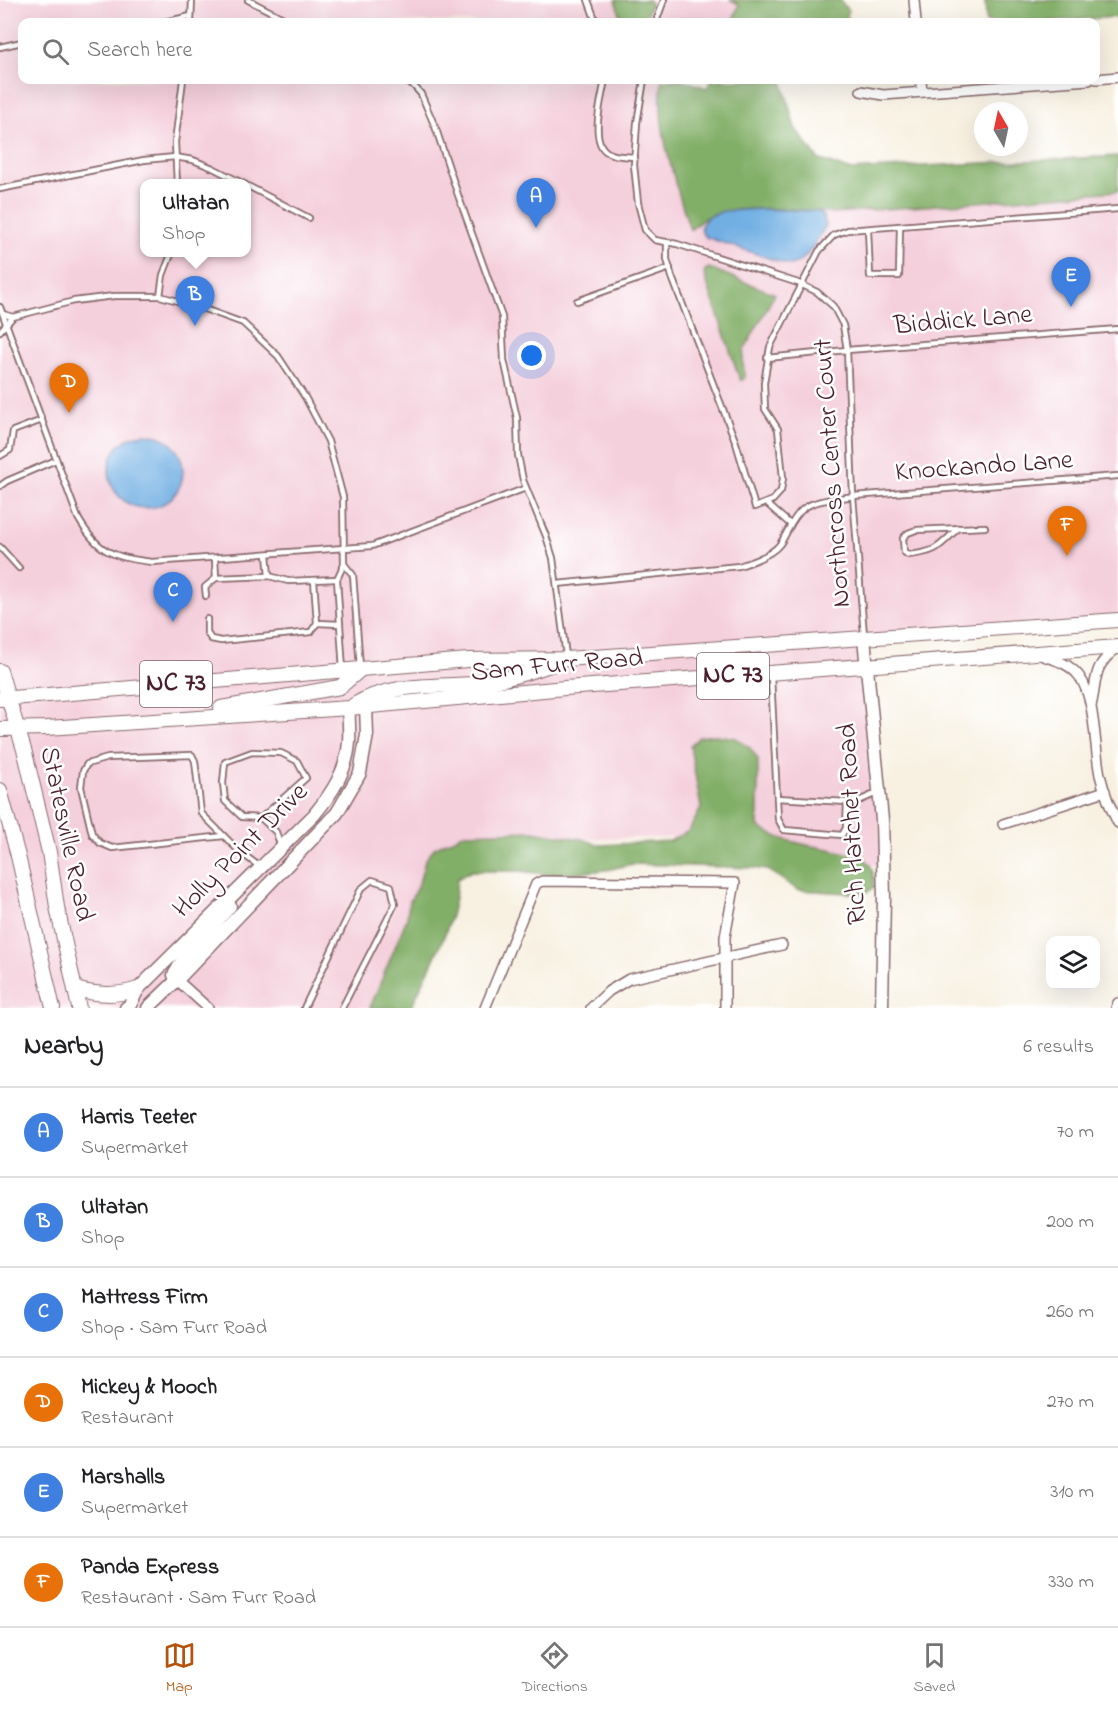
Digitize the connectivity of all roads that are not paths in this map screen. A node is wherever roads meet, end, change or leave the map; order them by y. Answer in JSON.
{"nodes":[{"id":1,"x":192,"y":0,"type":"edge"},
{"id":2,"x":248,"y":0,"type":"edge"},
{"id":3,"x":588,"y":0,"type":"edge"},
{"id":4,"x":664,"y":0,"type":"edge"},
{"id":5,"x":914,"y":0,"type":"edge"},
{"id":6,"x":191,"y":16,"type":"joint"},
{"id":7,"x":182,"y":18,"type":"edge"},
{"id":8,"x":283,"y":18,"type":"edge"},
{"id":9,"x":595,"y":18,"type":"edge"},
{"id":10,"x":657,"y":18,"type":"edge"},
{"id":11,"x":916,"y":18,"type":"edge"},
{"id":12,"x":18,"y":43,"type":"edge"},
{"id":13,"x":0,"y":47,"type":"edge"},
{"id":14,"x":1118,"y":77,"type":"edge"},
{"id":15,"x":1100,"y":79,"type":"edge"},
{"id":16,"x":182,"y":84,"type":"edge"},
{"id":17,"x":411,"y":84,"type":"edge"},
{"id":18,"x":604,"y":84,"type":"edge"},
{"id":19,"x":643,"y":84,"type":"edge"},
{"id":20,"x":921,"y":84,"type":"edge"},
{"id":21,"x":1033,"y":84,"type":"edge"},
{"id":22,"x":861,"y":91,"type":"dead end"},
{"id":23,"x":922,"y":92,"type":"junction"},
{"id":24,"x":175,"y":157,"type":"junction"},
{"id":25,"x":635,"y":157,"type":"junction"},
{"id":26,"x":177,"y":179,"type":"edge"},
{"id":27,"x":235,"y":179,"type":"edge"},
{"id":28,"x":251,"y":187,"type":"edge"},
{"id":29,"x":0,"y":189,"type":"edge"},
{"id":30,"x":1118,"y":209,"type":"edge"},
{"id":31,"x":309,"y":218,"type":"dead end"},
{"id":32,"x":900,"y":226,"type":"junction"},
{"id":33,"x":868,"y":228,"type":"junction"},
{"id":34,"x":667,"y":242,"type":"junction"},
{"id":35,"x":170,"y":257,"type":"edge"},
{"id":36,"x":670,"y":268,"type":"junction"},
{"id":37,"x":802,"y":285,"type":"junction"},
{"id":38,"x":160,"y":296,"type":"junction"},
{"id":39,"x":577,"y":301,"type":"dead end"},
{"id":40,"x":0,"y":307,"type":"edge"},
{"id":41,"x":1,"y":314,"type":"edge"},
{"id":42,"x":13,"y":318,"type":"junction"},
{"id":43,"x":7,"y":325,"type":"junction"},
{"id":44,"x":1118,"y":329,"type":"edge"},
{"id":45,"x":0,"y":331,"type":"edge"},
{"id":46,"x":847,"y":350,"type":"junction"},
{"id":47,"x":767,"y":358,"type":"junction"},
{"id":48,"x":42,"y":420,"type":"junction"},
{"id":49,"x":0,"y":456,"type":"edge"},
{"id":50,"x":56,"y":460,"type":"junction"},
{"id":51,"x":1118,"y":476,"type":"edge"},
{"id":52,"x":0,"y":486,"type":"edge"},
{"id":53,"x":526,"y":488,"type":"junction"},
{"id":54,"x":853,"y":496,"type":"junction"},
{"id":55,"x":766,"y":503,"type":"junction"},
{"id":56,"x":790,"y":524,"type":"junction"},
{"id":57,"x":985,"y":527,"type":"dead end"},
{"id":58,"x":958,"y":528,"type":"junction"},
{"id":59,"x":0,"y":547,"type":"edge"},
{"id":60,"x":344,"y":549,"type":"junction"},
{"id":61,"x":267,"y":554,"type":"junction"},
{"id":62,"x":215,"y":558,"type":"junction"},
{"id":63,"x":344,"y":564,"type":"junction"},
{"id":64,"x":19,"y":568,"type":"dead end"},
{"id":65,"x":269,"y":576,"type":"junction"},
{"id":66,"x":216,"y":578,"type":"junction"},
{"id":67,"x":337,"y":579,"type":"junction"},
{"id":68,"x":314,"y":580,"type":"junction"},
{"id":69,"x":557,"y":584,"type":"junction"},
{"id":70,"x":206,"y":596,"type":"dead end"},
{"id":71,"x":207,"y":619,"type":"dead end"},
{"id":72,"x":1118,"y":620,"type":"edge"},
{"id":73,"x":317,"y":622,"type":"junction"},
{"id":74,"x":340,"y":624,"type":"junction"},
{"id":75,"x":864,"y":638,"type":"junction"},
{"id":76,"x":1118,"y":647,"type":"edge"},
{"id":77,"x":1036,"y":653,"type":"junction"},
{"id":78,"x":566,"y":659,"type":"junction"},
{"id":79,"x":866,"y":666,"type":"junction"},
{"id":80,"x":360,"y":670,"type":"junction"},
{"id":81,"x":0,"y":671,"type":"edge"},
{"id":82,"x":343,"y":671,"type":"junction"},
{"id":83,"x":771,"y":673,"type":"junction"},
{"id":84,"x":5,"y":698,"type":"edge"},
{"id":85,"x":366,"y":706,"type":"junction"},
{"id":86,"x":1091,"y":706,"type":"junction"},
{"id":87,"x":349,"y":708,"type":"junction"},
{"id":88,"x":150,"y":720,"type":"junction"},
{"id":89,"x":18,"y":728,"type":"junction"},
{"id":90,"x":0,"y":729,"type":"edge"},
{"id":91,"x":0,"y":790,"type":"edge"},
{"id":92,"x":1105,"y":791,"type":"junction"},
{"id":93,"x":879,"y":792,"type":"junction"},
{"id":94,"x":777,"y":798,"type":"junction"},
{"id":95,"x":847,"y":802,"type":"junction"},
{"id":96,"x":261,"y":818,"type":"junction"},
{"id":97,"x":1118,"y":823,"type":"edge"},
{"id":98,"x":1003,"y":824,"type":"dead end"},
{"id":99,"x":224,"y":836,"type":"junction"},
{"id":100,"x":281,"y":847,"type":"junction"},
{"id":101,"x":260,"y":867,"type":"junction"},
{"id":102,"x":782,"y":945,"type":"dead end"},
{"id":103,"x":725,"y":958,"type":"junction"},
{"id":104,"x":177,"y":981,"type":"junction"},
{"id":105,"x":75,"y":989,"type":"junction"},
{"id":106,"x":138,"y":989,"type":"junction"},
{"id":107,"x":1118,"y":1003,"type":"edge"},
{"id":108,"x":53,"y":1008,"type":"edge"},
{"id":109,"x":79,"y":1008,"type":"edge"},
{"id":110,"x":126,"y":1008,"type":"edge"},
{"id":111,"x":148,"y":1008,"type":"edge"},
{"id":112,"x":208,"y":1008,"type":"edge"},
{"id":113,"x":304,"y":1008,"type":"edge"},
{"id":114,"x":342,"y":1008,"type":"edge"},
{"id":115,"x":485,"y":1008,"type":"edge"},
{"id":116,"x":591,"y":1008,"type":"edge"},
{"id":117,"x":725,"y":1008,"type":"edge"},
{"id":118,"x":882,"y":1008,"type":"edge"},
{"id":119,"x":1116,"y":1008,"type":"edge"}],
"edges":[{"from":1,"to":6,"type":"lane"},
{"from":2,"to":8,"type":"lane"},
{"from":3,"to":9,"type":"lane"},
{"from":4,"to":10,"type":"lane"},
{"from":5,"to":11,"type":"street"},
{"from":6,"to":7,"type":"lane"},
{"from":12,"to":13,"type":"lane"},
{"from":14,"to":15,"type":"street"},
{"from":16,"to":24,"type":"lane"},
{"from":17,"to":53,"type":"lane"},
{"from":18,"to":25,"type":"lane"},
{"from":19,"to":25,"type":"lane","name":"Northcross Center Court"},
{"from":20,"to":23,"type":"street"},
{"from":21,"to":23,"type":"street"},
{"from":22,"to":23,"type":"street"},
{"from":24,"to":26,"type":"lane"},
{"from":24,"to":27,"type":"lane"},
{"from":24,"to":29,"type":"lane"},
{"from":25,"to":34,"type":"lane","name":"Northcross Center Court"},
{"from":28,"to":31,"type":"lane"},
{"from":30,"to":32,"type":"lane"},
{"from":32,"to":33,"type":"lane"},
{"from":32,"to":33,"type":"lane"},
{"from":33,"to":37,"type":"lane"},
{"from":34,"to":36,"type":"lane"},
{"from":34,"to":37,"type":"lane","name":"Northcross Center Court"},
{"from":35,"to":38,"type":"lane"},
{"from":36,"to":39,"type":"lane"},
{"from":36,"to":55,"type":"lane"},
{"from":37,"to":46,"type":"lane","name":"Northcross Center Court"},
{"from":37,"to":47,"type":"lane"},
{"from":38,"to":42,"type":"lane"},
{"from":38,"to":60,"type":"lane"},
{"from":40,"to":41,"type":"lane"},
{"from":41,"to":42,"type":"lane"},
{"from":41,"to":43,"type":"lane"},
{"from":42,"to":43,"type":"lane"},
{"from":43,"to":45,"type":"lane"},
{"from":43,"to":48,"type":"lane"},
{"from":44,"to":46,"type":"lane","name":"Biddick Lane"},
{"from":46,"to":47,"type":"lane","name":"Biddick Lane"},
{"from":46,"to":54,"type":"lane","name":"Northcross Center Court"},
{"from":47,"to":55,"type":"lane"},
{"from":48,"to":49,"type":"lane"},
{"from":48,"to":50,"type":"lane"},
{"from":50,"to":52,"type":"lane"},
{"from":50,"to":62,"type":"lane"},
{"from":51,"to":54,"type":"lane","name":"Knockando Lane"},
{"from":53,"to":60,"type":"lane"},
{"from":53,"to":69,"type":"lane"},
{"from":54,"to":56,"type":"lane","name":"Knockando Lane"},
{"from":54,"to":75,"type":"lane","name":"Northcross Center Court"},
{"from":55,"to":56,"type":"lane"},
{"from":56,"to":69,"type":"lane","name":"Knockando Lane"},
{"from":57,"to":58,"type":"lane"},
{"from":58,"to":58,"type":"lane"},
{"from":59,"to":64,"type":"lane"},
{"from":60,"to":61,"type":"lane"},
{"from":60,"to":63,"type":"lane"},
{"from":61,"to":62,"type":"lane"},
{"from":61,"to":65,"type":"lane"},
{"from":62,"to":66,"type":"lane"},
{"from":63,"to":67,"type":"lane"},
{"from":63,"to":80,"type":"lane"},
{"from":65,"to":66,"type":"lane"},
{"from":65,"to":68,"type":"lane"},
{"from":66,"to":70,"type":"lane"},
{"from":67,"to":68,"type":"lane"},
{"from":67,"to":74,"type":"lane"},
{"from":68,"to":73,"type":"lane"},
{"from":69,"to":78,"type":"lane"},
{"from":71,"to":73,"type":"lane"},
{"from":72,"to":75,"type":"main road","name":"Sam Furr Road","number":"NC 73"},
{"from":73,"to":74,"type":"lane"},
{"from":74,"to":82,"type":"lane"},
{"from":75,"to":78,"type":"main road","name":"Sam Furr Road","number":"NC 73"},
{"from":75,"to":79,"type":"main road","name":"Rich Hatchet Road"},
{"from":76,"to":77,"type":"main road","name":"Sam Furr Road","number":"NC 73"},
{"from":76,"to":86,"type":"street"},
{"from":77,"to":79,"type":"main road","name":"Sam Furr Road","number":"NC 73"},
{"from":77,"to":86,"type":"street"},
{"from":78,"to":80,"type":"main road","name":"Sam Furr Road","number":"NC 73"},
{"from":78,"to":87,"type":"main road"},
{"from":79,"to":83,"type":"main road","name":"Sam Furr Road","number":"NC 73"},
{"from":79,"to":93,"type":"main road","name":"Rich Hatchet Road"},
{"from":80,"to":82,"type":"main road","name":"Sam Furr Road","number":"NC 73"},
{"from":80,"to":88,"type":"main road"},
{"from":81,"to":84,"type":"main road","name":"Statesville Road"},
{"from":82,"to":84,"type":"main road","name":"Sam Furr Road","number":"NC 73"},
{"from":83,"to":85,"type":"main road","name":"Sam Furr Road","number":"NC 73"},
{"from":83,"to":94,"type":"lane"},
{"from":84,"to":89,"type":"main road","name":"Statesville Road"},
{"from":85,"to":87,"type":"main road","name":"Sam Furr Road","number":"NC 73"},
{"from":85,"to":104,"type":"main road","name":"Holly Point Drive"},
{"from":86,"to":92,"type":"street"},
{"from":87,"to":88,"type":"main road","name":"Sam Furr Road","number":"NC 73"},
{"from":87,"to":100,"type":"main road","name":"Holly Point Drive"},
{"from":88,"to":89,"type":"main road","name":"Sam Furr Road","number":"NC 73"},
{"from":89,"to":90,"type":"main road","name":"Sam Furr Road","number":"NC 73"},
{"from":89,"to":105,"type":"main road","name":"Statesville Road"},
{"from":91,"to":108,"type":"main road","name":"Statesville Road"},
{"from":92,"to":97,"type":"street"},
{"from":92,"to":98,"type":"street"},
{"from":93,"to":95,"type":"lane"},
{"from":93,"to":118,"type":"main road","name":"Rich Hatchet Road"},
{"from":94,"to":95,"type":"lane"},
{"from":94,"to":95,"type":"lane"},
{"from":96,"to":96,"type":"lane"},
{"from":96,"to":100,"type":"lane"},
{"from":99,"to":99,"type":"lane"},
{"from":99,"to":101,"type":"lane"},
{"from":100,"to":101,"type":"main road","name":"Holly Point Drive"},
{"from":101,"to":104,"type":"main road"},
{"from":101,"to":106,"type":"main road","name":"Holly Point Drive"},
{"from":102,"to":103,"type":"street"},
{"from":103,"to":115,"type":"street"},
{"from":103,"to":116,"type":"street"},
{"from":103,"to":117,"type":"street"},
{"from":104,"to":111,"type":"main road","name":"Holly Point Drive"},
{"from":104,"to":112,"type":"street"},
{"from":105,"to":106,"type":"main road"},
{"from":105,"to":109,"type":"main road","name":"Statesville Road"},
{"from":106,"to":110,"type":"main road","name":"Holly Point Drive"},
{"from":107,"to":119,"type":"street"},
{"from":113,"to":114,"type":"lane"}]}
